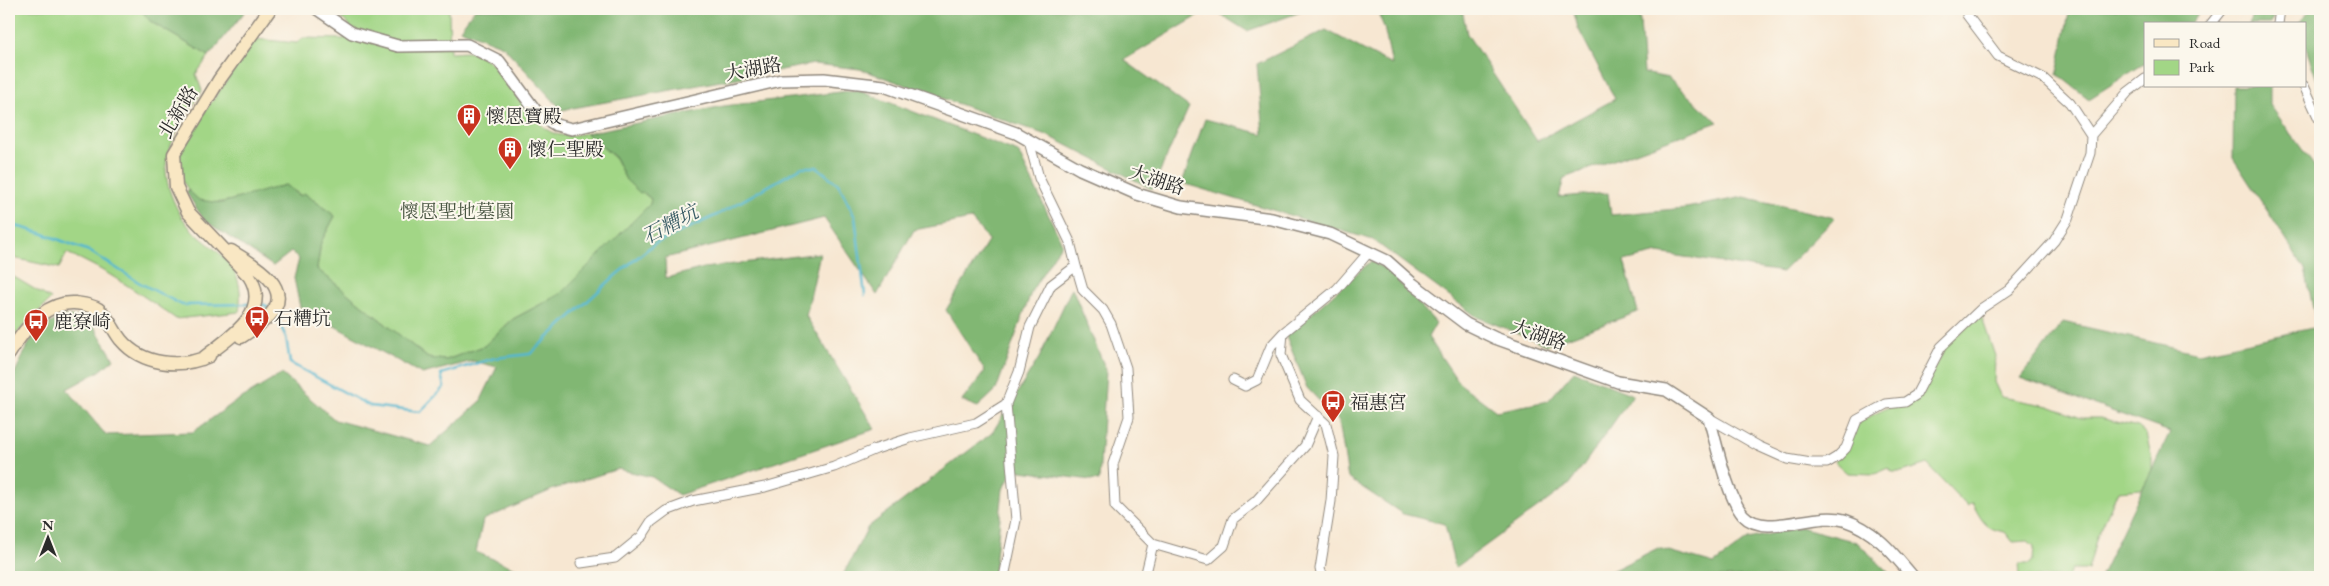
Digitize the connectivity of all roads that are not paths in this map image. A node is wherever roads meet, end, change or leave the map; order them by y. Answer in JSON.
{"nodes":[{"id":1,"x":270,"y":9,"type":"edge"},
{"id":2,"x":317,"y":9,"type":"edge"},
{"id":3,"x":2223,"y":9,"type":"edge"},
{"id":4,"x":2280,"y":9,"type":"edge"},
{"id":5,"x":1968,"y":15,"type":"dead end"},
{"id":6,"x":2213,"y":22,"type":"edge"},
{"id":7,"x":2278,"y":22,"type":"edge"},
{"id":8,"x":2144,"y":80,"type":"edge"},
{"id":9,"x":2305,"y":88,"type":"edge"},
{"id":10,"x":2320,"y":121,"type":"edge"},
{"id":11,"x":2091,"y":136,"type":"junction"},
{"id":12,"x":1029,"y":141,"type":"junction"},
{"id":13,"x":213,"y":240,"type":"junction"},
{"id":14,"x":1369,"y":252,"type":"junction"},
{"id":15,"x":1076,"y":266,"type":"junction"},
{"id":16,"x":1283,"y":333,"type":"junction"},
{"id":17,"x":9,"y":354,"type":"edge"},
{"id":18,"x":202,"y":359,"type":"junction"},
{"id":19,"x":1234,"y":380,"type":"dead end"},
{"id":20,"x":1006,"y":404,"type":"junction"},
{"id":21,"x":1318,"y":416,"type":"junction"},
{"id":22,"x":1709,"y":418,"type":"junction"},
{"id":23,"x":1153,"y":544,"type":"junction"},
{"id":24,"x":582,"y":562,"type":"dead end"},
{"id":25,"x":1004,"y":577,"type":"edge"},
{"id":26,"x":1145,"y":577,"type":"edge"},
{"id":27,"x":1323,"y":577,"type":"edge"},
{"id":28,"x":1913,"y":577,"type":"edge"}],
"edges":[{"from":1,"to":13,"type":"main road","name":"北新路"},
{"from":2,"to":12,"type":"street","name":"大湖路"},
{"from":3,"to":6,"type":"street"},
{"from":4,"to":7,"type":"street"},
{"from":5,"to":11,"type":"street"},
{"from":8,"to":11,"type":"street"},
{"from":9,"to":10,"type":"street"},
{"from":11,"to":22,"type":"street"},
{"from":12,"to":14,"type":"street","name":"大湖路"},
{"from":12,"to":15,"type":"street"},
{"from":13,"to":18,"type":"main road"},
{"from":13,"to":18,"type":"main road"},
{"from":14,"to":16,"type":"street"},
{"from":14,"to":22,"type":"street","name":"大湖路"},
{"from":15,"to":20,"type":"street"},
{"from":15,"to":23,"type":"street"},
{"from":16,"to":19,"type":"street"},
{"from":16,"to":21,"type":"street"},
{"from":17,"to":18,"type":"main road"},
{"from":20,"to":24,"type":"street"},
{"from":20,"to":25,"type":"street"},
{"from":21,"to":23,"type":"street"},
{"from":21,"to":27,"type":"street"},
{"from":22,"to":28,"type":"street"},
{"from":23,"to":26,"type":"street"}]}
